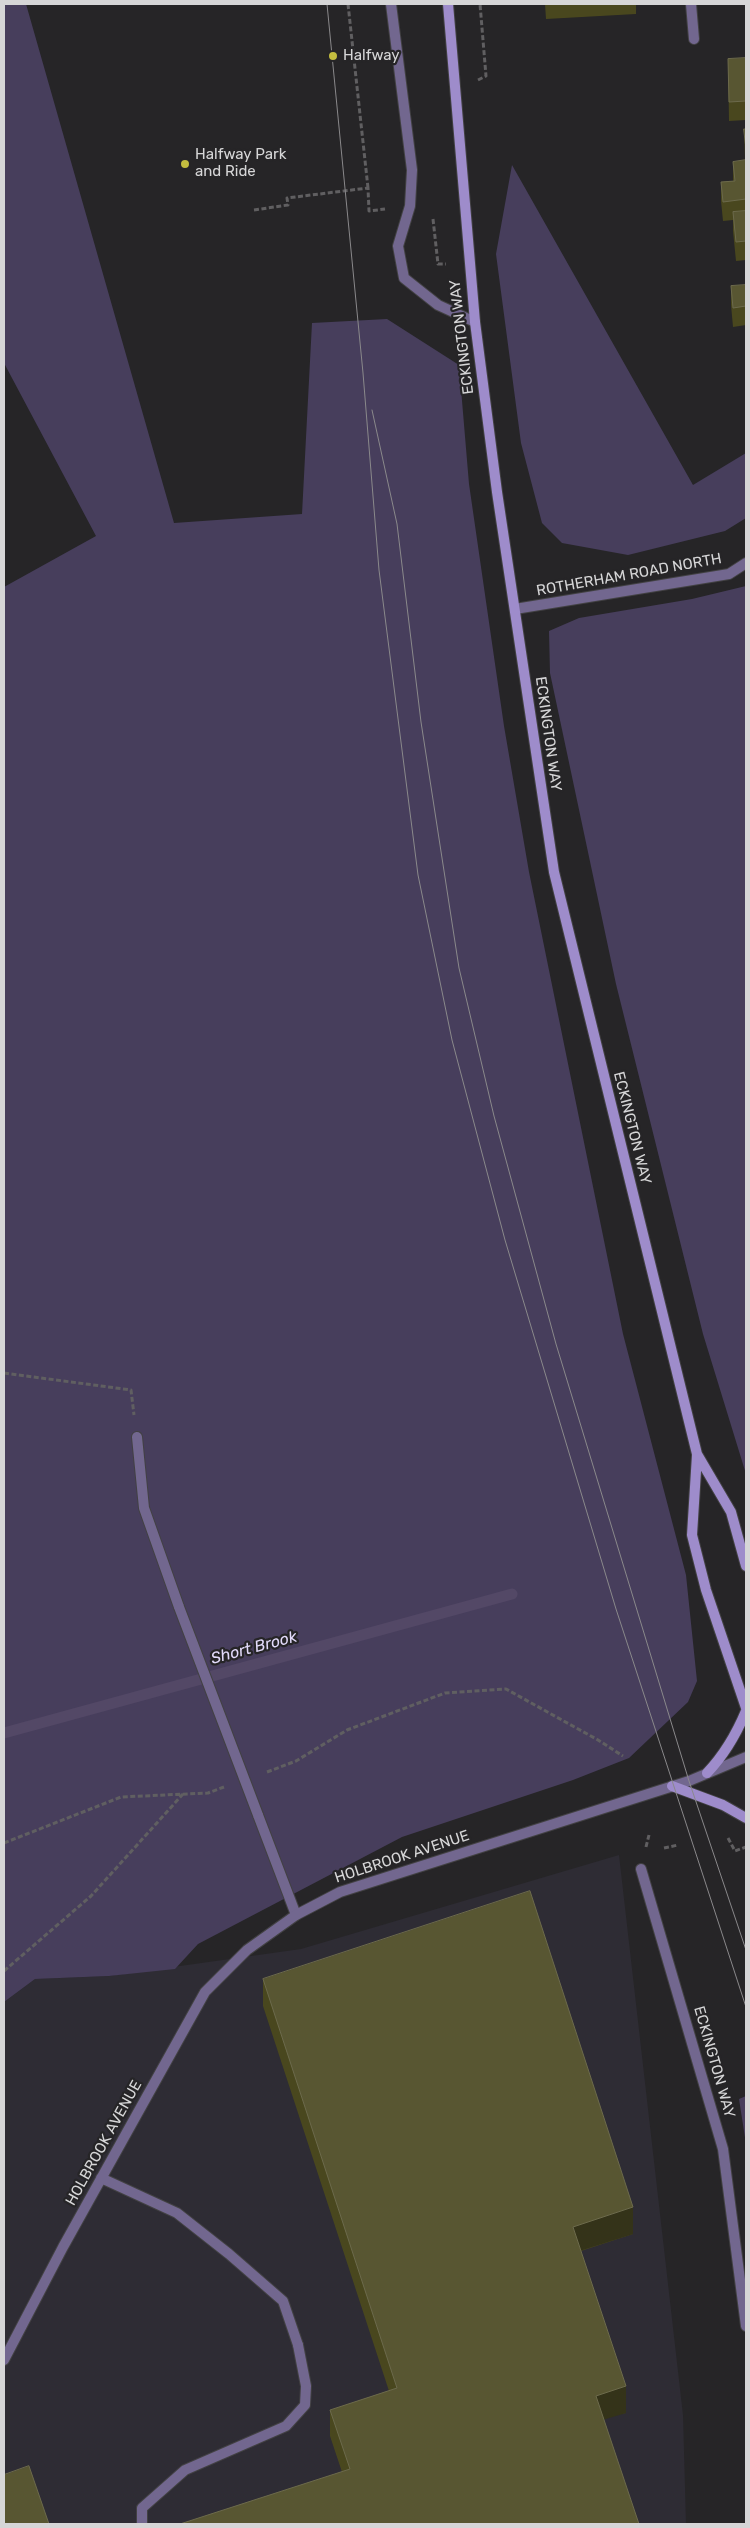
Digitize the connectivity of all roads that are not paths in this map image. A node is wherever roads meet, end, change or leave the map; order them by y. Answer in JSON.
{"nodes":[{"id":1,"x":391,"y":4,"type":"edge"},
{"id":2,"x":448,"y":4,"type":"edge"},
{"id":3,"x":691,"y":4,"type":"edge"},
{"id":4,"x":694,"y":39,"type":"dead end"},
{"id":5,"x":475,"y":322,"type":"junction"},
{"id":6,"x":746,"y":563,"type":"edge"},
{"id":7,"x":515,"y":609,"type":"junction"},
{"id":8,"x":137,"y":1437,"type":"road end"},
{"id":9,"x":697,"y":1454,"type":"junction"},
{"id":10,"x":746,"y":1566,"type":"edge"},
{"id":11,"x":746,"y":1710,"type":"edge"},
{"id":12,"x":746,"y":1758,"type":"edge"},
{"id":13,"x":707,"y":1772,"type":"junction"},
{"id":14,"x":672,"y":1786,"type":"junction"},
{"id":15,"x":746,"y":1818,"type":"edge"},
{"id":16,"x":641,"y":1869,"type":"dead end"},
{"id":17,"x":296,"y":1915,"type":"junction"},
{"id":18,"x":101,"y":2178,"type":"junction"},
{"id":19,"x":746,"y":2326,"type":"edge"},
{"id":20,"x":4,"y":2360,"type":"edge"},
{"id":21,"x":142,"y":2524,"type":"edge"}],
"edges":[{"from":1,"to":5,"type":"street"},
{"from":2,"to":5,"type":"main road","name":"ECKINGTON WAY"},
{"from":3,"to":4,"type":"street"},
{"from":5,"to":7,"type":"main road","name":"ECKINGTON WAY"},
{"from":6,"to":7,"type":"street","name":"ROTHERHAM ROAD NORTH"},
{"from":7,"to":9,"type":"main road","name":"ECKINGTON WAY"},
{"from":8,"to":17,"type":"street","bridge":true},
{"from":9,"to":10,"type":"main road","name":"ECKINGTON WAY"},
{"from":9,"to":11,"type":"main road","name":"ECKINGTON WAY"},
{"from":11,"to":13,"type":"main road"},
{"from":12,"to":13,"type":"street","name":"HOLBROOK AVENUE"},
{"from":13,"to":14,"type":"street","name":"HOLBROOK AVENUE"},
{"from":14,"to":15,"type":"main road"},
{"from":14,"to":17,"type":"street","name":"HOLBROOK AVENUE"},
{"from":16,"to":19,"type":"street","name":"ECKINGTON WAY"},
{"from":17,"to":18,"type":"street","name":"HOLBROOK AVENUE"},
{"from":18,"to":20,"type":"street","name":"HOLBROOK AVENUE"},
{"from":18,"to":21,"type":"street"}]}
